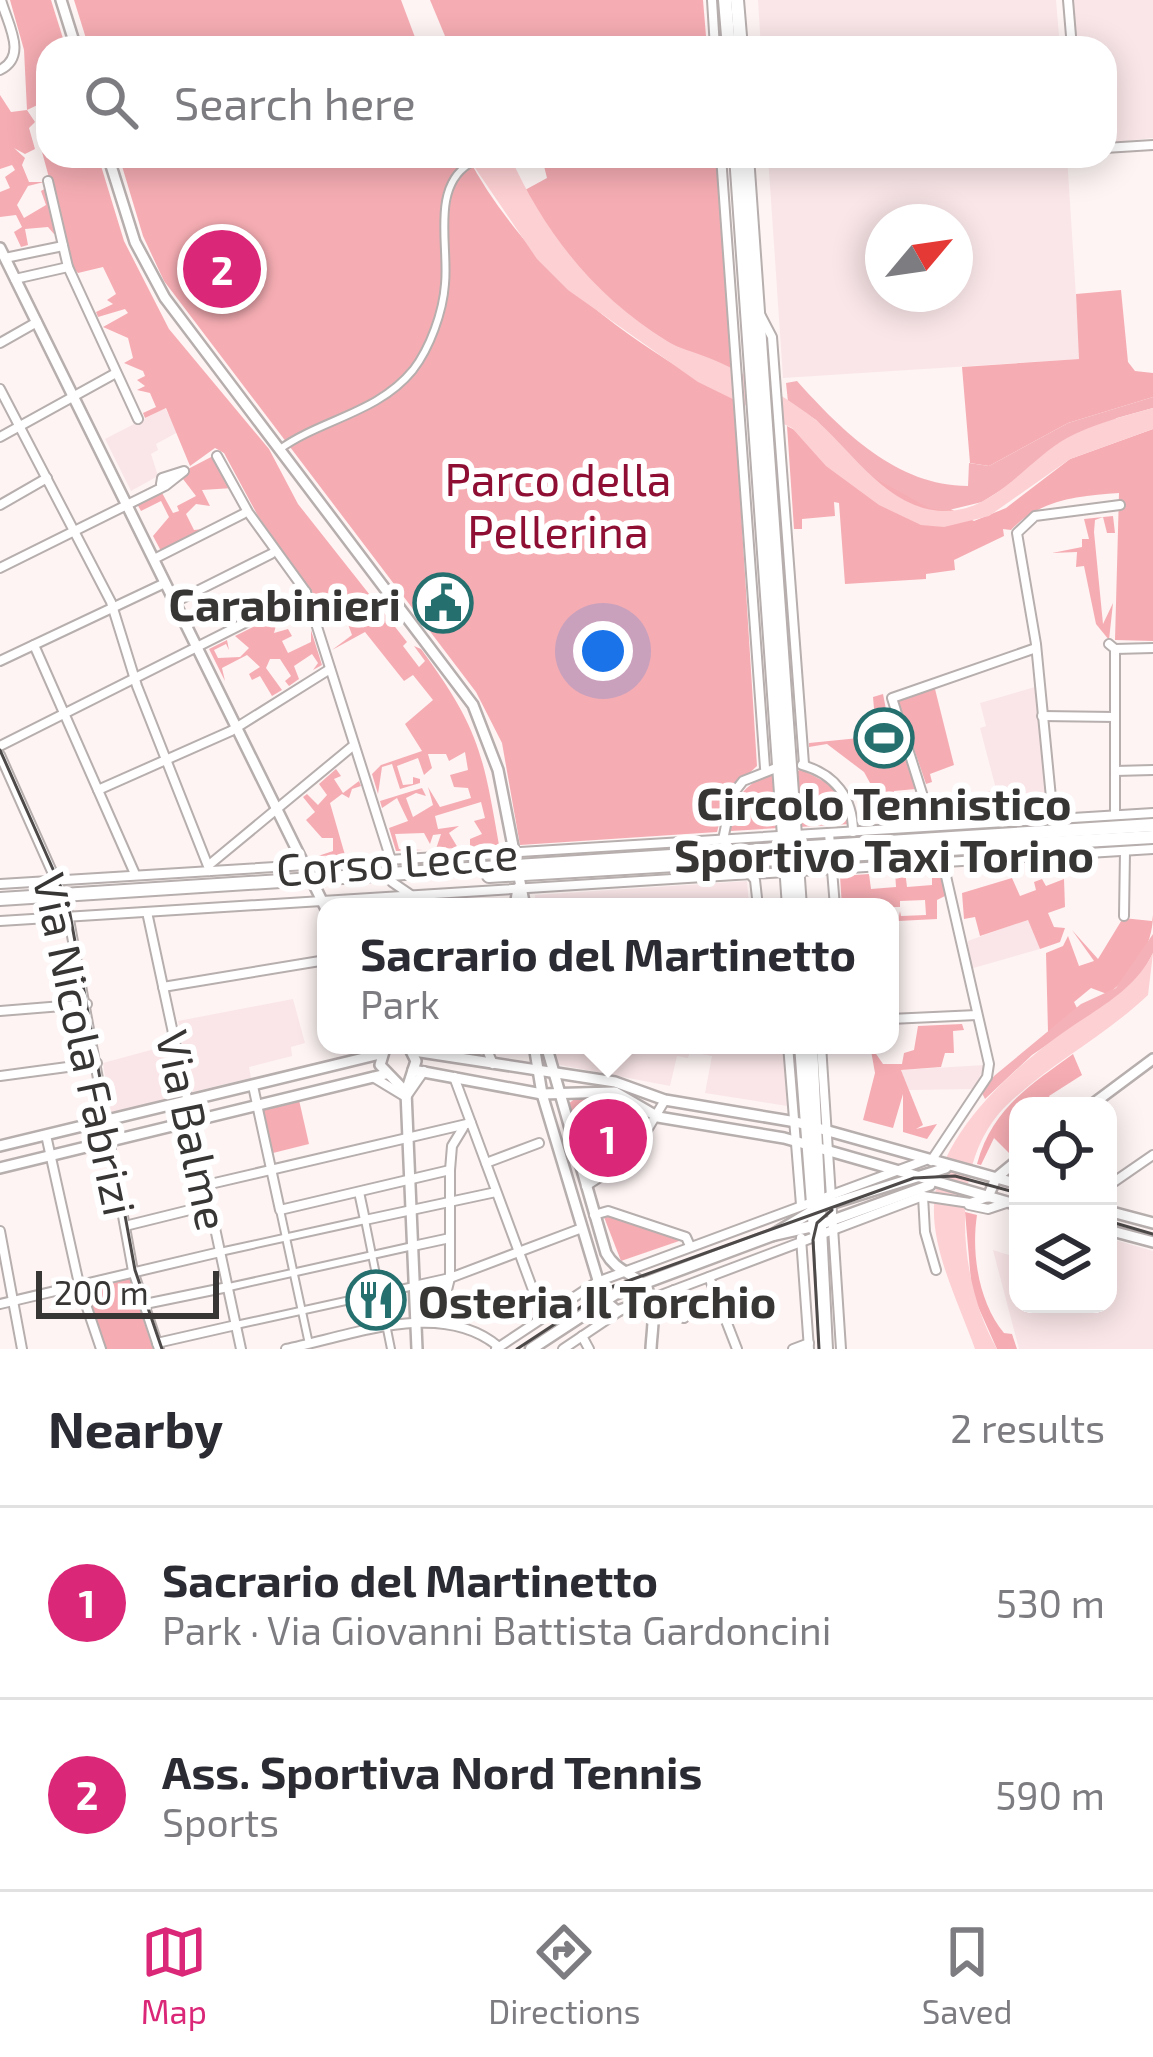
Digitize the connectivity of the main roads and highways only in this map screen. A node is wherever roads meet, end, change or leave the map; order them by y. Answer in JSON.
{"nodes":[{"id":1,"x":725,"y":0,"type":"edge"},
{"id":2,"x":737,"y":0,"type":"edge"},
{"id":3,"x":728,"y":36,"type":"edge"},
{"id":4,"x":740,"y":36,"type":"edge"},
{"id":5,"x":738,"y":168,"type":"edge"},
{"id":6,"x":747,"y":168,"type":"edge"},
{"id":7,"x":747,"y":229,"type":"junction"},
{"id":8,"x":757,"y":375,"type":"junction"},
{"id":9,"x":1153,"y":825,"type":"edge"},
{"id":10,"x":1153,"y":837,"type":"edge"},
{"id":11,"x":834,"y":851,"type":"junction"},
{"id":12,"x":791,"y":854,"type":"junction"},
{"id":13,"x":515,"y":871,"type":"junction"},
{"id":14,"x":311,"y":877,"type":"junction"},
{"id":15,"x":790,"y":898,"type":"edge"},
{"id":16,"x":798,"y":898,"type":"edge"},
{"id":17,"x":0,"y":903,"type":"edge"},
{"id":18,"x":801,"y":1054,"type":"edge"},
{"id":19,"x":811,"y":1054,"type":"edge"},
{"id":20,"x":811,"y":1126,"type":"junction"},
{"id":21,"x":816,"y":1219,"type":"junction"},
{"id":22,"x":531,"y":1349,"type":"edge"},
{"id":23,"x":826,"y":1349,"type":"edge"}],
"edges":[{"from":1,"to":3,"type":"main road"},
{"from":2,"to":4,"type":"main road"},
{"from":5,"to":7,"type":"main road"},
{"from":6,"to":7,"type":"main road"},
{"from":7,"to":8,"type":"main road"},
{"from":7,"to":8,"type":"main road"},
{"from":8,"to":12,"type":"main road"},
{"from":9,"to":11,"type":"main road"},
{"from":10,"to":11,"type":"main road"},
{"from":11,"to":12,"type":"main road"},
{"from":12,"to":13,"type":"main road","name":"Corso Lecce"},
{"from":12,"to":15,"type":"main road"},
{"from":12,"to":16,"type":"main road"},
{"from":13,"to":14,"type":"main road","name":"Corso Lecce"},
{"from":13,"to":14,"type":"main road","name":"Corso Lecce"},
{"from":14,"to":17,"type":"main road","name":"Corso Lecce"},
{"from":18,"to":20,"type":"main road"},
{"from":19,"to":20,"type":"main road"},
{"from":20,"to":21,"type":"main road"},
{"from":21,"to":22,"type":"main road"},
{"from":21,"to":23,"type":"main road"}]}
